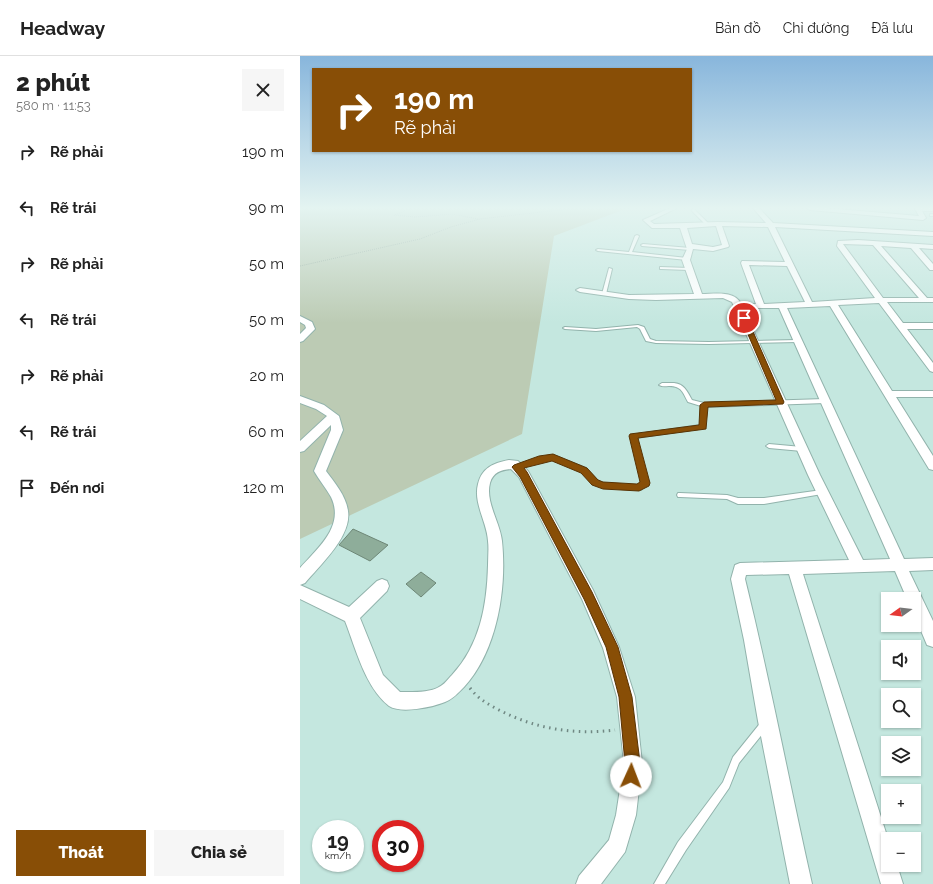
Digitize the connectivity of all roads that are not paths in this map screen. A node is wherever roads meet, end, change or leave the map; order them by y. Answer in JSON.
{"nodes":[{"id":1,"x":913,"y":246,"type":"edge"},
{"id":2,"x":633,"y":247,"type":"edge"},
{"id":3,"x":669,"y":247,"type":"edge"},
{"id":4,"x":725,"y":247,"type":"edge"},
{"id":5,"x":781,"y":247,"type":"edge"},
{"id":6,"x":840,"y":247,"type":"edge"},
{"id":7,"x":878,"y":247,"type":"edge"},
{"id":8,"x":690,"y":248,"type":"junction"},
{"id":9,"x":598,"y":250,"type":"dead end"},
{"id":10,"x":630,"y":253,"type":"junction"},
{"id":11,"x":687,"y":258,"type":"junction"},
{"id":12,"x":790,"y":264,"type":"junction"},
{"id":13,"x":661,"y":268,"type":"dead end"},
{"id":14,"x":933,"y":268,"type":"edge"},
{"id":15,"x":610,"y":269,"type":"dead end"},
{"id":16,"x":689,"y":269,"type":"junction"},
{"id":17,"x":580,"y":290,"type":"dead end"},
{"id":18,"x":604,"y":294,"type":"junction"},
{"id":19,"x":699,"y":297,"type":"junction"},
{"id":20,"x":882,"y":300,"type":"junction"},
{"id":21,"x":929,"y":300,"type":"edge"},
{"id":22,"x":810,"y":304,"type":"junction"},
{"id":23,"x":833,"y":304,"type":"junction"},
{"id":24,"x":739,"y":306,"type":"junction"},
{"id":25,"x":761,"y":306,"type":"junction"},
{"id":26,"x":782,"y":306,"type":"junction"},
{"id":27,"x":302,"y":323,"type":"edge"},
{"id":28,"x":902,"y":326,"type":"junction"},
{"id":29,"x":933,"y":326,"type":"edge"},
{"id":30,"x":565,"y":328,"type":"dead end"},
{"id":31,"x":300,"y":339,"type":"edge"},
{"id":32,"x":798,"y":340,"type":"junction"},
{"id":33,"x":754,"y":342,"type":"junction"},
{"id":34,"x":929,"y":356,"type":"edge"},
{"id":35,"x":933,"y":369,"type":"edge"},
{"id":36,"x":662,"y":385,"type":"dead end"},
{"id":37,"x":890,"y":394,"type":"junction"},
{"id":38,"x":933,"y":394,"type":"edge"},
{"id":39,"x":300,"y":398,"type":"edge"},
{"id":40,"x":825,"y":401,"type":"junction"},
{"id":41,"x":780,"y":402,"type":"junction"},
{"id":42,"x":704,"y":405,"type":"junction"},
{"id":43,"x":334,"y":416,"type":"junction"},
{"id":44,"x":769,"y":446,"type":"dead end"},
{"id":45,"x":300,"y":448,"type":"edge"},
{"id":46,"x":802,"y":449,"type":"junction"},
{"id":47,"x":933,"y":466,"type":"edge"},
{"id":48,"x":517,"y":467,"type":"junction"},
{"id":49,"x":822,"y":492,"type":"junction"},
{"id":50,"x":680,"y":495,"type":"dead end"},
{"id":51,"x":900,"y":564,"type":"junction"},
{"id":52,"x":933,"y":564,"type":"edge"},
{"id":53,"x":859,"y":566,"type":"junction"},
{"id":54,"x":794,"y":567,"type":"junction"},
{"id":55,"x":300,"y":578,"type":"edge"},
{"id":56,"x":382,"y":586,"type":"dead end"},
{"id":57,"x":300,"y":592,"type":"edge"},
{"id":58,"x":351,"y":616,"type":"junction"},
{"id":59,"x":933,"y":639,"type":"edge"},
{"id":60,"x":767,"y":722,"type":"junction"},
{"id":61,"x":587,"y":884,"type":"edge"},
{"id":62,"x":659,"y":884,"type":"edge"},
{"id":63,"x":801,"y":884,"type":"edge"},
{"id":64,"x":892,"y":884,"type":"edge"}],
"edges":[{"from":1,"to":14,"type":"street"},
{"from":2,"to":10,"type":"lane"},
{"from":3,"to":8,"type":"lane"},
{"from":4,"to":8,"type":"street"},
{"from":5,"to":12,"type":"street"},
{"from":6,"to":20,"type":"street"},
{"from":7,"to":21,"type":"street"},
{"from":8,"to":11,"type":"street"},
{"from":9,"to":10,"type":"lane"},
{"from":10,"to":11,"type":"lane"},
{"from":11,"to":16,"type":"street"},
{"from":12,"to":22,"type":"street"},
{"from":12,"to":25,"type":"street"},
{"from":13,"to":16,"type":"lane"},
{"from":15,"to":18,"type":"lane"},
{"from":16,"to":19,"type":"street"},
{"from":17,"to":18,"type":"street"},
{"from":18,"to":19,"type":"street"},
{"from":19,"to":24,"type":"street"},
{"from":20,"to":21,"type":"street"},
{"from":20,"to":23,"type":"street"},
{"from":20,"to":28,"type":"street"},
{"from":22,"to":23,"type":"street"},
{"from":22,"to":26,"type":"street"},
{"from":23,"to":37,"type":"street"},
{"from":24,"to":25,"type":"street"},
{"from":24,"to":33,"type":"street"},
{"from":25,"to":26,"type":"street"},
{"from":26,"to":32,"type":"street"},
{"from":27,"to":31,"type":"street"},
{"from":28,"to":29,"type":"street"},
{"from":28,"to":34,"type":"street"},
{"from":30,"to":33,"type":"lane"},
{"from":32,"to":33,"type":"lane"},
{"from":32,"to":40,"type":"street"},
{"from":33,"to":41,"type":"street"},
{"from":34,"to":35,"type":"street"},
{"from":36,"to":42,"type":"lane"},
{"from":37,"to":38,"type":"street"},
{"from":37,"to":47,"type":"street"},
{"from":39,"to":43,"type":"street"},
{"from":40,"to":41,"type":"lane"},
{"from":40,"to":51,"type":"street"},
{"from":41,"to":42,"type":"lane"},
{"from":41,"to":46,"type":"street"},
{"from":42,"to":48,"type":"lane"},
{"from":43,"to":45,"type":"street"},
{"from":43,"to":55,"type":"street"},
{"from":44,"to":46,"type":"lane"},
{"from":46,"to":49,"type":"street"},
{"from":48,"to":58,"type":"street"},
{"from":48,"to":61,"type":"street"},
{"from":49,"to":50,"type":"lane"},
{"from":49,"to":53,"type":"street"},
{"from":51,"to":52,"type":"street"},
{"from":51,"to":53,"type":"street"},
{"from":51,"to":59,"type":"street"},
{"from":53,"to":54,"type":"street"},
{"from":54,"to":60,"type":"street"},
{"from":54,"to":64,"type":"street"},
{"from":56,"to":58,"type":"street"},
{"from":57,"to":58,"type":"street"},
{"from":60,"to":62,"type":"lane"},
{"from":60,"to":63,"type":"street"}]}
